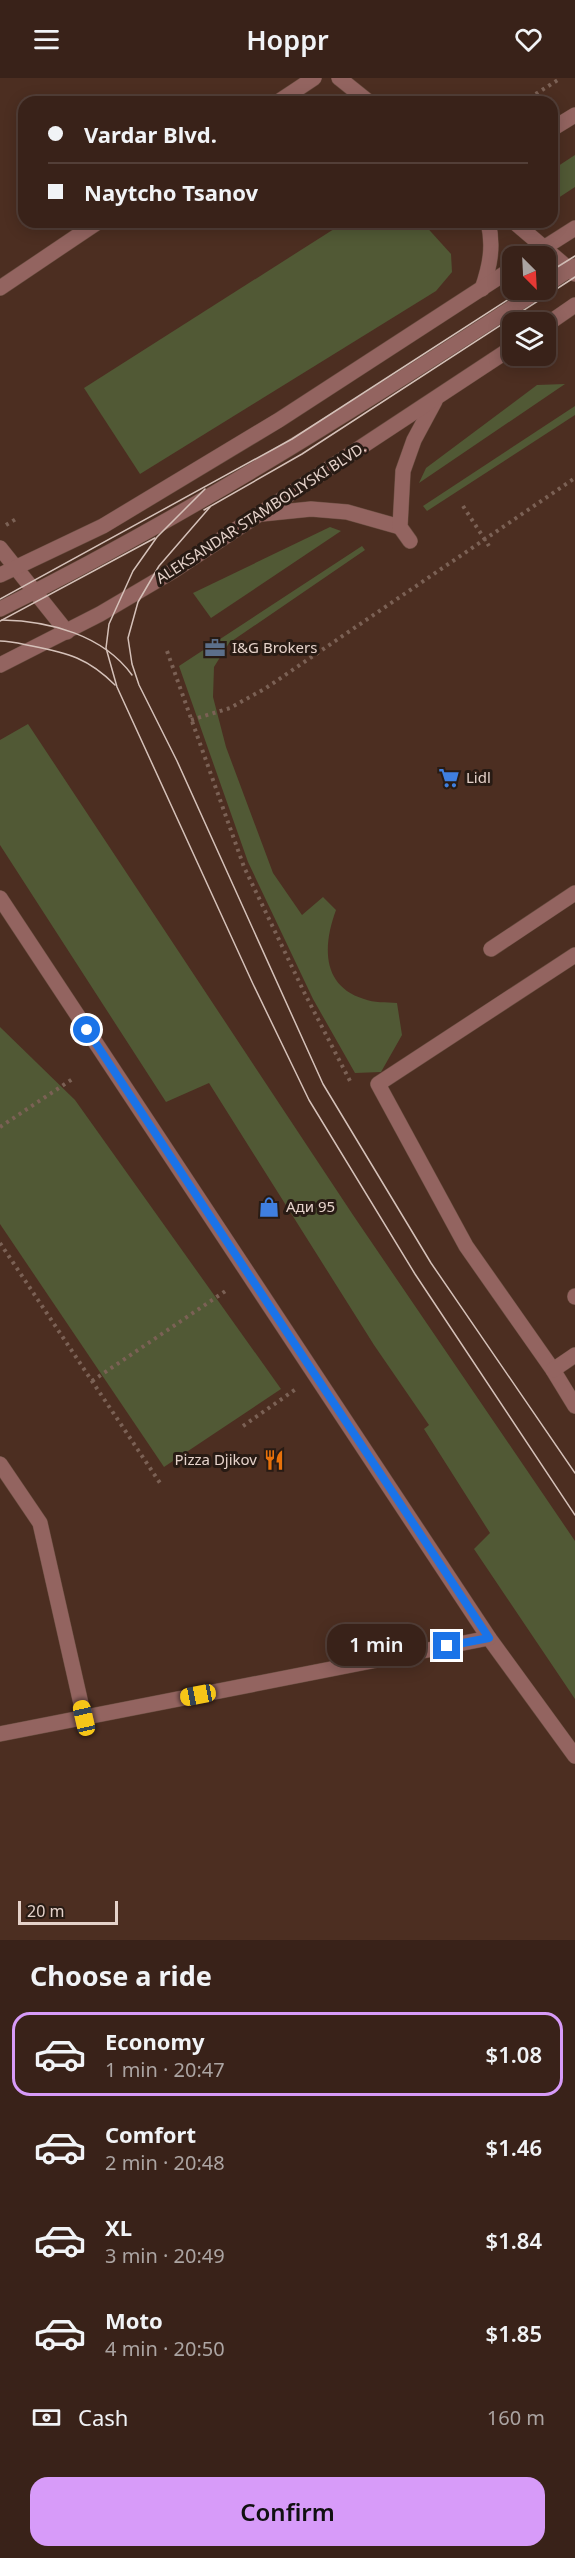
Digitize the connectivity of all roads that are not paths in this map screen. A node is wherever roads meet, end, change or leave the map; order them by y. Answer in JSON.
{"nodes":[{"id":1,"x":314,"y":78,"type":"edge"},
{"id":2,"x":339,"y":78,"type":"edge"},
{"id":3,"x":287,"y":96,"type":"edge"},
{"id":4,"x":362,"y":96,"type":"edge"},
{"id":5,"x":575,"y":115,"type":"edge"},
{"id":6,"x":558,"y":125,"type":"edge"},
{"id":7,"x":89,"y":228,"type":"edge"},
{"id":8,"x":489,"y":228,"type":"edge"},
{"id":9,"x":519,"y":228,"type":"edge"},
{"id":10,"x":575,"y":228,"type":"edge"},
{"id":11,"x":533,"y":246,"type":"edge"},
{"id":12,"x":547,"y":246,"type":"edge"},
{"id":13,"x":556,"y":261,"type":"edge"},
{"id":14,"x":573,"y":270,"type":"edge"},
{"id":15,"x":502,"y":275,"type":"edge"},
{"id":16,"x":556,"y":279,"type":"edge"},
{"id":17,"x":0,"y":288,"type":"edge"},
{"id":18,"x":482,"y":289,"type":"junction"},
{"id":19,"x":524,"y":300,"type":"edge"},
{"id":20,"x":575,"y":305,"type":"edge"},
{"id":21,"x":556,"y":318,"type":"edge"},
{"id":22,"x":502,"y":354,"type":"edge"},
{"id":23,"x":436,"y":398,"type":"junction"},
{"id":24,"x":259,"y":515,"type":"junction"},
{"id":25,"x":400,"y":527,"type":"junction"},
{"id":26,"x":410,"y":541,"type":"dead end"},
{"id":27,"x":0,"y":548,"type":"edge"},
{"id":28,"x":15,"y":568,"type":"junction"},
{"id":29,"x":0,"y":575,"type":"edge"},
{"id":30,"x":35,"y":592,"type":"junction"},
{"id":31,"x":0,"y":609,"type":"edge"},
{"id":32,"x":67,"y":632,"type":"junction"},
{"id":33,"x":0,"y":665,"type":"edge"},
{"id":34,"x":575,"y":893,"type":"edge"},
{"id":35,"x":0,"y":898,"type":"edge"},
{"id":36,"x":491,"y":949,"type":"dead end"},
{"id":37,"x":575,"y":955,"type":"edge"},
{"id":38,"x":575,"y":1355,"type":"edge"},
{"id":39,"x":552,"y":1370,"type":"junction"},
{"id":40,"x":575,"y":1406,"type":"edge"},
{"id":41,"x":0,"y":1464,"type":"edge"},
{"id":42,"x":489,"y":1638,"type":"junction"},
{"id":43,"x":84,"y":1718,"type":"junction"},
{"id":44,"x":0,"y":1734,"type":"edge"},
{"id":45,"x":575,"y":1756,"type":"edge"}],
"edges":[{"from":1,"to":3,"type":"street"},
{"from":2,"to":4,"type":"street"},
{"from":5,"to":6,"type":"street"},
{"from":7,"to":17,"type":"street"},
{"from":8,"to":18,"type":"street"},
{"from":9,"to":11,"type":"street"},
{"from":10,"to":12,"type":"street"},
{"from":13,"to":14,"type":"street"},
{"from":14,"to":16,"type":"street"},
{"from":15,"to":18,"type":"street"},
{"from":18,"to":28,"type":"street"},
{"from":19,"to":30,"type":"street"},
{"from":20,"to":21,"type":"street"},
{"from":22,"to":23,"type":"street","name":"ALEKSANDAR STAMBOLIYSKI BLVD."},
{"from":23,"to":24,"type":"street","name":"ALEKSANDAR STAMBOLIYSKI BLVD."},
{"from":23,"to":25,"type":"street"},
{"from":24,"to":25,"type":"street"},
{"from":24,"to":32,"type":"street","name":"ALEKSANDAR STAMBOLIYSKI BLVD."},
{"from":25,"to":26,"type":"street"},
{"from":27,"to":28,"type":"street"},
{"from":28,"to":29,"type":"street"},
{"from":28,"to":30,"type":"street"},
{"from":30,"to":31,"type":"street"},
{"from":30,"to":32,"type":"street"},
{"from":32,"to":33,"type":"street","name":"ALEKSANDAR STAMBOLIYSKI BLVD."},
{"from":34,"to":36,"type":"street"},
{"from":35,"to":42,"type":"street"},
{"from":37,"to":39,"type":"street"},
{"from":38,"to":39,"type":"street"},
{"from":39,"to":40,"type":"street"},
{"from":41,"to":43,"type":"street"},
{"from":42,"to":43,"type":"street"},
{"from":42,"to":45,"type":"street"},
{"from":43,"to":44,"type":"street"}]}
